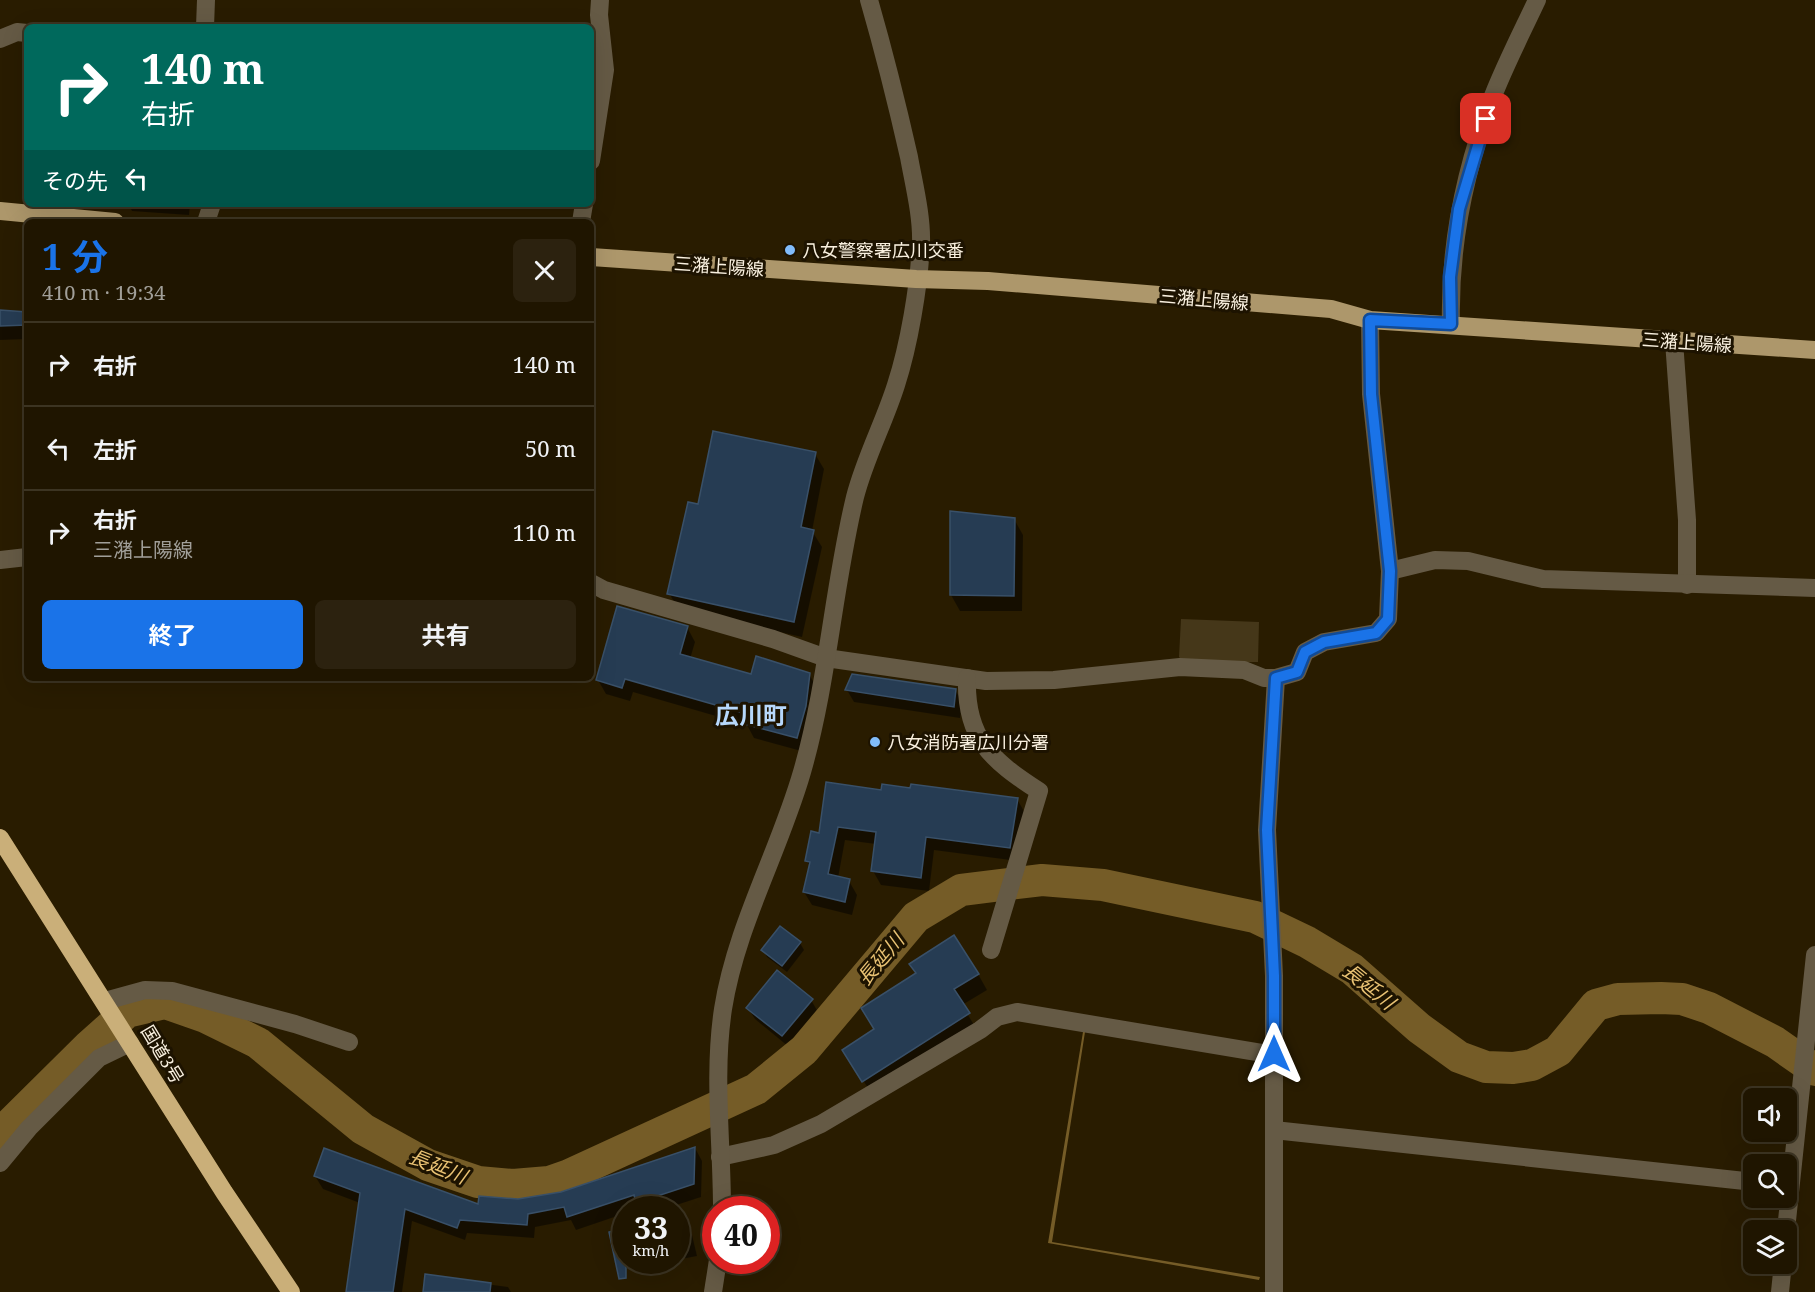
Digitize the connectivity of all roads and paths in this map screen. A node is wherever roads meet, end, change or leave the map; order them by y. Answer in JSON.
{"nodes":[{"id":1,"x":206,"y":0,"type":"edge"},
{"id":2,"x":600,"y":0,"type":"edge"},
{"id":3,"x":869,"y":0,"type":"edge"},
{"id":4,"x":1537,"y":0,"type":"edge"},
{"id":5,"x":205,"y":24,"type":"edge"},
{"id":6,"x":24,"y":33,"type":"edge"},
{"id":7,"x":0,"y":39,"type":"edge"},
{"id":8,"x":594,"y":142,"type":"edge"},
{"id":9,"x":0,"y":211,"type":"edge"},
{"id":10,"x":84,"y":219,"type":"edge"},
{"id":11,"x":594,"y":256,"type":"edge"},
{"id":12,"x":916,"y":279,"type":"junction"},
{"id":13,"x":1370,"y":320,"type":"junction"},
{"id":14,"x":1451,"y":324,"type":"junction"},
{"id":15,"x":1674,"y":341,"type":"junction"},
{"id":16,"x":1815,"y":350,"type":"edge"},
{"id":17,"x":24,"y":557,"type":"edge"},
{"id":18,"x":0,"y":560,"type":"edge"},
{"id":19,"x":1390,"y":571,"type":"junction"},
{"id":20,"x":594,"y":585,"type":"edge"},
{"id":21,"x":1688,"y":585,"type":"junction"},
{"id":22,"x":1815,"y":588,"type":"edge"},
{"id":23,"x":826,"y":658,"type":"junction"},
{"id":24,"x":967,"y":678,"type":"junction"},
{"id":25,"x":1276,"y":678,"type":"junction"},
{"id":26,"x":0,"y":838,"type":"edge"},
{"id":27,"x":991,"y":950,"type":"dead end"},
{"id":28,"x":1815,"y":955,"type":"edge"},
{"id":29,"x":107,"y":1003,"type":"junction"},
{"id":30,"x":1809,"y":1038,"type":"edge"},
{"id":31,"x":129,"y":1040,"type":"junction"},
{"id":32,"x":349,"y":1042,"type":"dead end"},
{"id":33,"x":1274,"y":1054,"type":"junction"},
{"id":34,"x":1274,"y":1130,"type":"junction"},
{"id":35,"x":1792,"y":1154,"type":"edge"},
{"id":36,"x":720,"y":1157,"type":"junction"},
{"id":37,"x":0,"y":1163,"type":"edge"},
{"id":38,"x":1743,"y":1181,"type":"edge"},
{"id":39,"x":722,"y":1196,"type":"edge"},
{"id":40,"x":716,"y":1274,"type":"edge"},
{"id":41,"x":1782,"y":1274,"type":"edge"},
{"id":42,"x":291,"y":1292,"type":"edge"},
{"id":43,"x":713,"y":1292,"type":"edge"},
{"id":44,"x":1274,"y":1292,"type":"edge"},
{"id":45,"x":1780,"y":1292,"type":"edge"}],
"edges":[{"from":1,"to":5,"type":"street"},
{"from":2,"to":8,"type":"street"},
{"from":3,"to":12,"type":"street"},
{"from":4,"to":14,"type":"street"},
{"from":6,"to":7,"type":"street"},
{"from":9,"to":10,"type":"main road"},
{"from":11,"to":12,"type":"main road","name":"三潴上陽線"},
{"from":12,"to":13,"type":"main road","name":"三潴上陽線"},
{"from":12,"to":23,"type":"street"},
{"from":13,"to":14,"type":"main road","name":"三潴上陽線"},
{"from":13,"to":19,"type":"street"},
{"from":14,"to":15,"type":"main road","name":"三潴上陽線"},
{"from":15,"to":16,"type":"main road","name":"三潴上陽線"},
{"from":15,"to":21,"type":"street"},
{"from":17,"to":18,"type":"street"},
{"from":19,"to":21,"type":"street"},
{"from":19,"to":25,"type":"street"},
{"from":20,"to":23,"type":"street"},
{"from":21,"to":22,"type":"street"},
{"from":23,"to":24,"type":"street"},
{"from":23,"to":36,"type":"street"},
{"from":24,"to":25,"type":"street"},
{"from":24,"to":27,"type":"street"},
{"from":25,"to":33,"type":"street"},
{"from":26,"to":29,"type":"highway","name":"国道3号"},
{"from":28,"to":30,"type":"street"},
{"from":29,"to":31,"type":"highway","name":"国道3号"},
{"from":29,"to":32,"type":"street"},
{"from":30,"to":35,"type":"street"},
{"from":31,"to":37,"type":"street"},
{"from":31,"to":42,"type":"highway","name":"国道3号"},
{"from":33,"to":34,"type":"street"},
{"from":33,"to":36,"type":"street"},
{"from":34,"to":38,"type":"street"},
{"from":34,"to":44,"type":"street"},
{"from":36,"to":39,"type":"street"},
{"from":40,"to":43,"type":"street"},
{"from":41,"to":45,"type":"street"}]}
